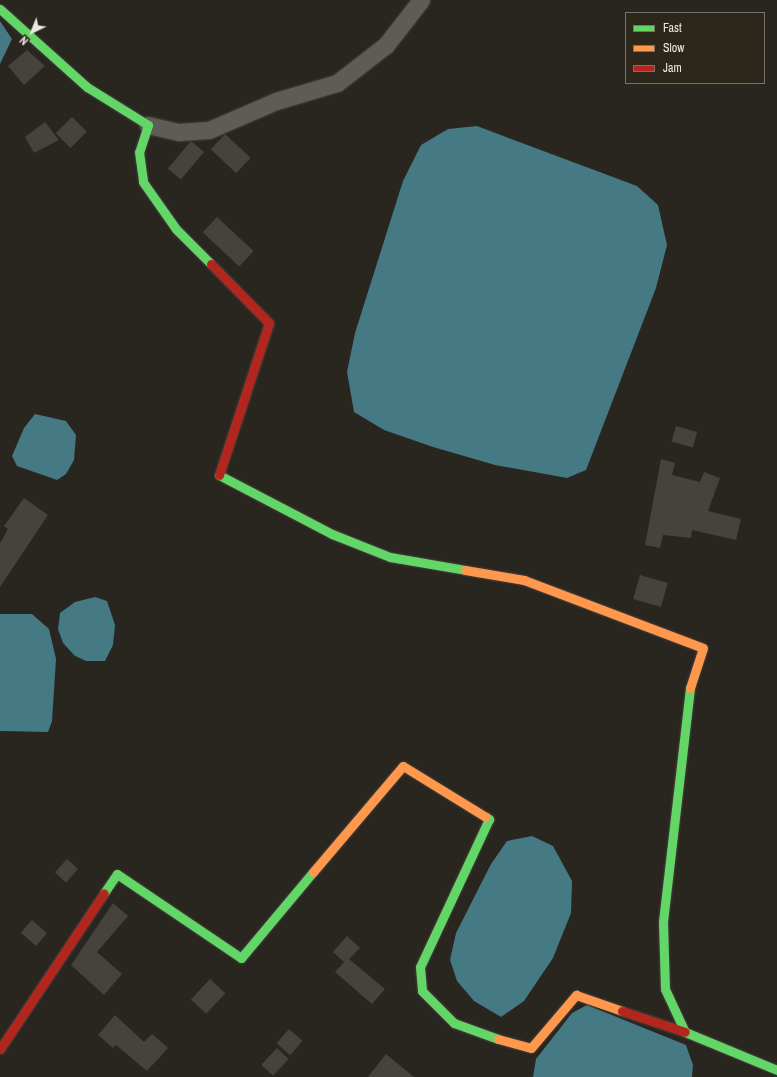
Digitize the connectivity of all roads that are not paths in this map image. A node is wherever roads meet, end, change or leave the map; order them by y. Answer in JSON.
{"nodes":[{"id":1,"x":421,"y":0,"type":"edge"},
{"id":2,"x":0,"y":9,"type":"edge"},
{"id":3,"x":148,"y":125,"type":"junction"},
{"id":4,"x":685,"y":1032,"type":"junction"},
{"id":5,"x":0,"y":1049,"type":"edge"},
{"id":6,"x":777,"y":1070,"type":"edge"}],
"edges":[{"from":1,"to":3,"type":"street"},
{"from":2,"to":3,"type":"street"},
{"from":3,"to":4,"type":"street"},
{"from":4,"to":5,"type":"street"},
{"from":4,"to":6,"type":"street"}]}
